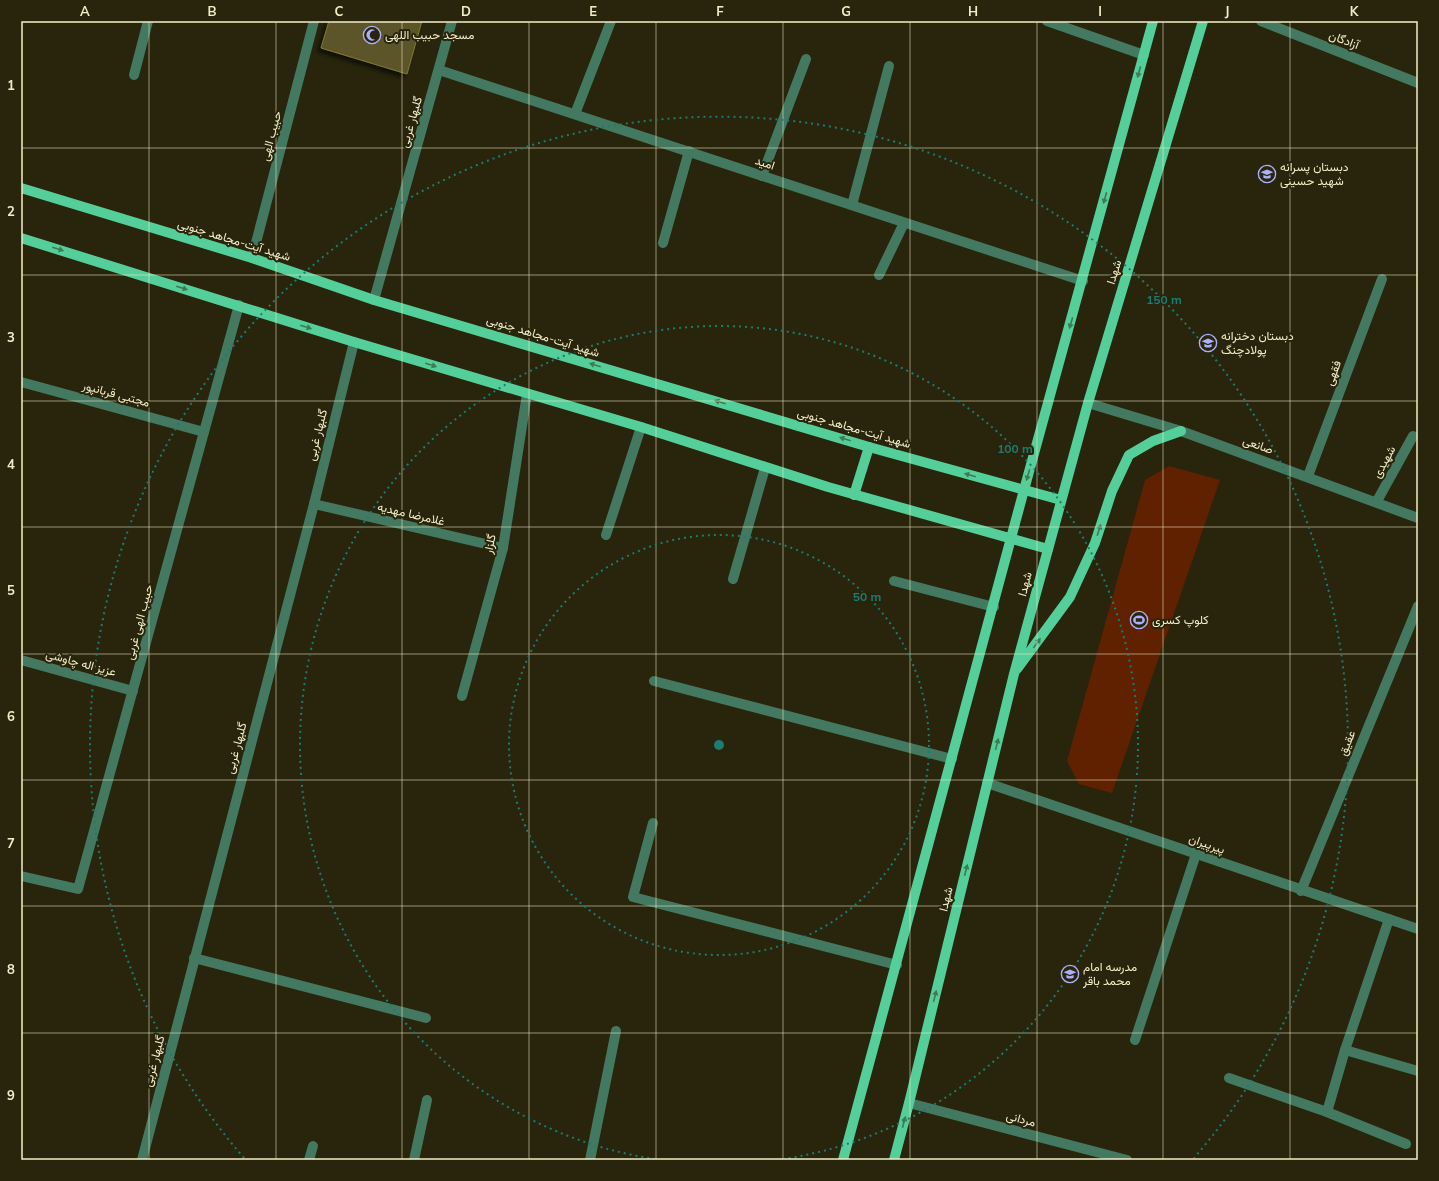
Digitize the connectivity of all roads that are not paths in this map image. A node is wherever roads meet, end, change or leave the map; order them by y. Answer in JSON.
{"nodes":[{"id":1,"x":148,"y":21,"type":"edge"},
{"id":2,"x":314,"y":21,"type":"edge"},
{"id":3,"x":452,"y":21,"type":"edge"},
{"id":4,"x":611,"y":21,"type":"edge"},
{"id":5,"x":1047,"y":21,"type":"edge"},
{"id":6,"x":1153,"y":21,"type":"edge"},
{"id":7,"x":1203,"y":21,"type":"edge"},
{"id":8,"x":1261,"y":21,"type":"edge"},
{"id":9,"x":1144,"y":55,"type":"junction"},
{"id":10,"x":806,"y":59,"type":"dead end"},
{"id":11,"x":889,"y":66,"type":"dead end"},
{"id":12,"x":439,"y":70,"type":"junction"},
{"id":13,"x":134,"y":75,"type":"dead end"},
{"id":14,"x":1418,"y":82,"type":"edge"},
{"id":15,"x":575,"y":114,"type":"junction"},
{"id":16,"x":689,"y":152,"type":"junction"},
{"id":17,"x":762,"y":176,"type":"junction"},
{"id":18,"x":21,"y":188,"type":"edge"},
{"id":19,"x":852,"y":205,"type":"junction"},
{"id":20,"x":904,"y":223,"type":"junction"},
{"id":21,"x":21,"y":238,"type":"edge"},
{"id":22,"x":663,"y":243,"type":"dead end"},
{"id":23,"x":252,"y":258,"type":"junction"},
{"id":24,"x":879,"y":275,"type":"dead end"},
{"id":25,"x":1382,"y":279,"type":"dead end"},
{"id":26,"x":1083,"y":281,"type":"junction"},
{"id":27,"x":374,"y":300,"type":"junction"},
{"id":28,"x":239,"y":305,"type":"junction"},
{"id":29,"x":354,"y":342,"type":"junction"},
{"id":30,"x":21,"y":382,"type":"edge"},
{"id":31,"x":527,"y":394,"type":"junction"},
{"id":32,"x":1088,"y":403,"type":"junction"},
{"id":33,"x":641,"y":427,"type":"junction"},
{"id":34,"x":1181,"y":431,"type":"junction"},
{"id":35,"x":204,"y":432,"type":"junction"},
{"id":36,"x":1413,"y":436,"type":"dead end"},
{"id":37,"x":869,"y":447,"type":"junction"},
{"id":38,"x":765,"y":468,"type":"junction"},
{"id":39,"x":1308,"y":476,"type":"junction"},
{"id":40,"x":1024,"y":490,"type":"junction"},
{"id":41,"x":854,"y":495,"type":"junction"},
{"id":42,"x":1061,"y":500,"type":"junction"},
{"id":43,"x":1378,"y":501,"type":"junction"},
{"id":44,"x":314,"y":504,"type":"junction"},
{"id":45,"x":1418,"y":518,"type":"edge"},
{"id":46,"x":606,"y":535,"type":"dead end"},
{"id":47,"x":1012,"y":538,"type":"junction"},
{"id":48,"x":503,"y":548,"type":"junction"},
{"id":49,"x":1048,"y":549,"type":"junction"},
{"id":50,"x":734,"y":579,"type":"dead end"},
{"id":51,"x":894,"y":581,"type":"dead end"},
{"id":52,"x":1418,"y":606,"type":"edge"},
{"id":53,"x":994,"y":607,"type":"junction"},
{"id":54,"x":21,"y":660,"type":"edge"},
{"id":55,"x":1014,"y":674,"type":"junction"},
{"id":56,"x":654,"y":681,"type":"dead end"},
{"id":57,"x":133,"y":691,"type":"junction"},
{"id":58,"x":462,"y":696,"type":"dead end"},
{"id":59,"x":952,"y":759,"type":"junction"},
{"id":60,"x":988,"y":783,"type":"junction"},
{"id":61,"x":653,"y":823,"type":"dead end"},
{"id":62,"x":1196,"y":854,"type":"junction"},
{"id":63,"x":21,"y":876,"type":"edge"},
{"id":64,"x":1301,"y":890,"type":"junction"},
{"id":65,"x":1389,"y":919,"type":"junction"},
{"id":66,"x":1418,"y":929,"type":"edge"},
{"id":67,"x":194,"y":958,"type":"junction"},
{"id":68,"x":897,"y":965,"type":"junction"},
{"id":69,"x":426,"y":1018,"type":"dead end"},
{"id":70,"x":616,"y":1031,"type":"dead end"},
{"id":71,"x":1135,"y":1040,"type":"dead end"},
{"id":72,"x":1345,"y":1050,"type":"junction"},
{"id":73,"x":1418,"y":1071,"type":"edge"},
{"id":74,"x":1229,"y":1078,"type":"dead end"},
{"id":75,"x":427,"y":1100,"type":"dead end"},
{"id":76,"x":909,"y":1103,"type":"junction"},
{"id":77,"x":1327,"y":1112,"type":"junction"},
{"id":78,"x":1406,"y":1144,"type":"dead end"},
{"id":79,"x":313,"y":1146,"type":"dead end"},
{"id":80,"x":142,"y":1160,"type":"edge"},
{"id":81,"x":309,"y":1160,"type":"edge"},
{"id":82,"x":414,"y":1160,"type":"edge"},
{"id":83,"x":590,"y":1160,"type":"edge"},
{"id":84,"x":843,"y":1160,"type":"edge"},
{"id":85,"x":894,"y":1160,"type":"edge"},
{"id":86,"x":1127,"y":1160,"type":"edge"}],
"edges":[{"from":1,"to":13,"type":"street"},
{"from":2,"to":23,"type":"street","name":"حبیب الهی"},
{"from":3,"to":12,"type":"street","name":"گلبهار غربی"},
{"from":4,"to":15,"type":"street"},
{"from":5,"to":9,"type":"street"},
{"from":6,"to":9,"type":"main road","name":"شهدا"},
{"from":7,"to":32,"type":"main road","name":"شهدا"},
{"from":8,"to":14,"type":"street","name":"آزادگان"},
{"from":9,"to":26,"type":"main road","name":"شهدا","one_way":true},
{"from":10,"to":17,"type":"street"},
{"from":11,"to":19,"type":"street"},
{"from":12,"to":15,"type":"street","name":"امید"},
{"from":12,"to":27,"type":"street","name":"گلبهار غربی"},
{"from":15,"to":16,"type":"street","name":"امید"},
{"from":16,"to":17,"type":"street","name":"امید"},
{"from":16,"to":22,"type":"street"},
{"from":17,"to":19,"type":"street","name":"امید"},
{"from":18,"to":23,"type":"main road","name":"شهید آیت-مجاهد جنوبی"},
{"from":19,"to":20,"type":"street","name":"امید"},
{"from":20,"to":24,"type":"street"},
{"from":20,"to":26,"type":"street","name":"امید"},
{"from":21,"to":28,"type":"main road","one_way":true},
{"from":23,"to":27,"type":"main road","name":"شهید آیت-مجاهد جنوبی"},
{"from":25,"to":39,"type":"street","name":"فقهی"},
{"from":26,"to":40,"type":"main road","name":"شهدا","one_way":true},
{"from":37,"to":27,"type":"main road","name":"شهید آیت-مجاهد جنوبی","one_way":true},
{"from":28,"to":29,"type":"main road","one_way":true},
{"from":28,"to":35,"type":"street","name":"حبیب الهی غربی"},
{"from":29,"to":31,"type":"main road","one_way":true},
{"from":29,"to":44,"type":"street","name":"گلبهار غربی"},
{"from":30,"to":35,"type":"street","name":"مجتبی قربانپور"},
{"from":31,"to":33,"type":"main road"},
{"from":31,"to":48,"type":"street","name":"گلزار"},
{"from":32,"to":34,"type":"street","name":"صانعی"},
{"from":32,"to":42,"type":"main road","name":"شهدا"},
{"from":33,"to":38,"type":"main road"},
{"from":33,"to":46,"type":"street"},
{"from":34,"to":39,"type":"street","name":"صانعی"},
{"from":55,"to":34,"type":"main road","one_way":true},
{"from":35,"to":57,"type":"street","name":"حبیب الهی غربی"},
{"from":36,"to":43,"type":"street","name":"شهیدی"},
{"from":40,"to":37,"type":"main road","name":"شهید آیت-مجاهد جنوبی","one_way":true},
{"from":37,"to":41,"type":"main road"},
{"from":38,"to":41,"type":"main road"},
{"from":38,"to":50,"type":"street"},
{"from":39,"to":43,"type":"street","name":"صانعی"},
{"from":40,"to":42,"type":"main road","name":"شهید آیت-مجاهد جنوبی"},
{"from":40,"to":47,"type":"main road","name":"شهدا"},
{"from":41,"to":47,"type":"main road"},
{"from":42,"to":49,"type":"main road","name":"شهدا"},
{"from":43,"to":45,"type":"street","name":"صانعی"},
{"from":44,"to":48,"type":"street","name":"غلامرضا مهدیه"},
{"from":44,"to":67,"type":"street","name":"گلبهار غربی"},
{"from":47,"to":49,"type":"main road"},
{"from":47,"to":53,"type":"main road","name":"شهدا"},
{"from":48,"to":58,"type":"street","name":"گلزار"},
{"from":49,"to":55,"type":"main road","name":"شهدا"},
{"from":51,"to":53,"type":"street"},
{"from":52,"to":64,"type":"street","name":"عقیق"},
{"from":53,"to":59,"type":"main road","name":"شهدا"},
{"from":54,"to":57,"type":"street","name":"عزیز اله چاوشی"},
{"from":60,"to":55,"type":"main road","name":"شهدا","one_way":true},
{"from":56,"to":59,"type":"street"},
{"from":57,"to":63,"type":"street","name":"حبیب الهی غربی"},
{"from":59,"to":68,"type":"main road","name":"شهدا"},
{"from":60,"to":62,"type":"street","name":"پیرپیران"},
{"from":76,"to":60,"type":"main road","name":"شهدا","one_way":true},
{"from":61,"to":68,"type":"street"},
{"from":62,"to":64,"type":"street","name":"پیرپیران"},
{"from":62,"to":71,"type":"street"},
{"from":64,"to":65,"type":"street","name":"پیرپیران"},
{"from":65,"to":66,"type":"street","name":"پیرپیران"},
{"from":65,"to":72,"type":"street"},
{"from":67,"to":69,"type":"street"},
{"from":67,"to":80,"type":"street","name":"گلبهار غربی"},
{"from":68,"to":84,"type":"main road","name":"شهدا"},
{"from":70,"to":83,"type":"street"},
{"from":72,"to":73,"type":"street"},
{"from":72,"to":77,"type":"street"},
{"from":74,"to":77,"type":"street"},
{"from":75,"to":82,"type":"street"},
{"from":85,"to":76,"type":"main road","name":"شهدا","one_way":true},
{"from":76,"to":86,"type":"street","name":"مردانی"},
{"from":77,"to":78,"type":"street"},
{"from":79,"to":81,"type":"street"}]}
